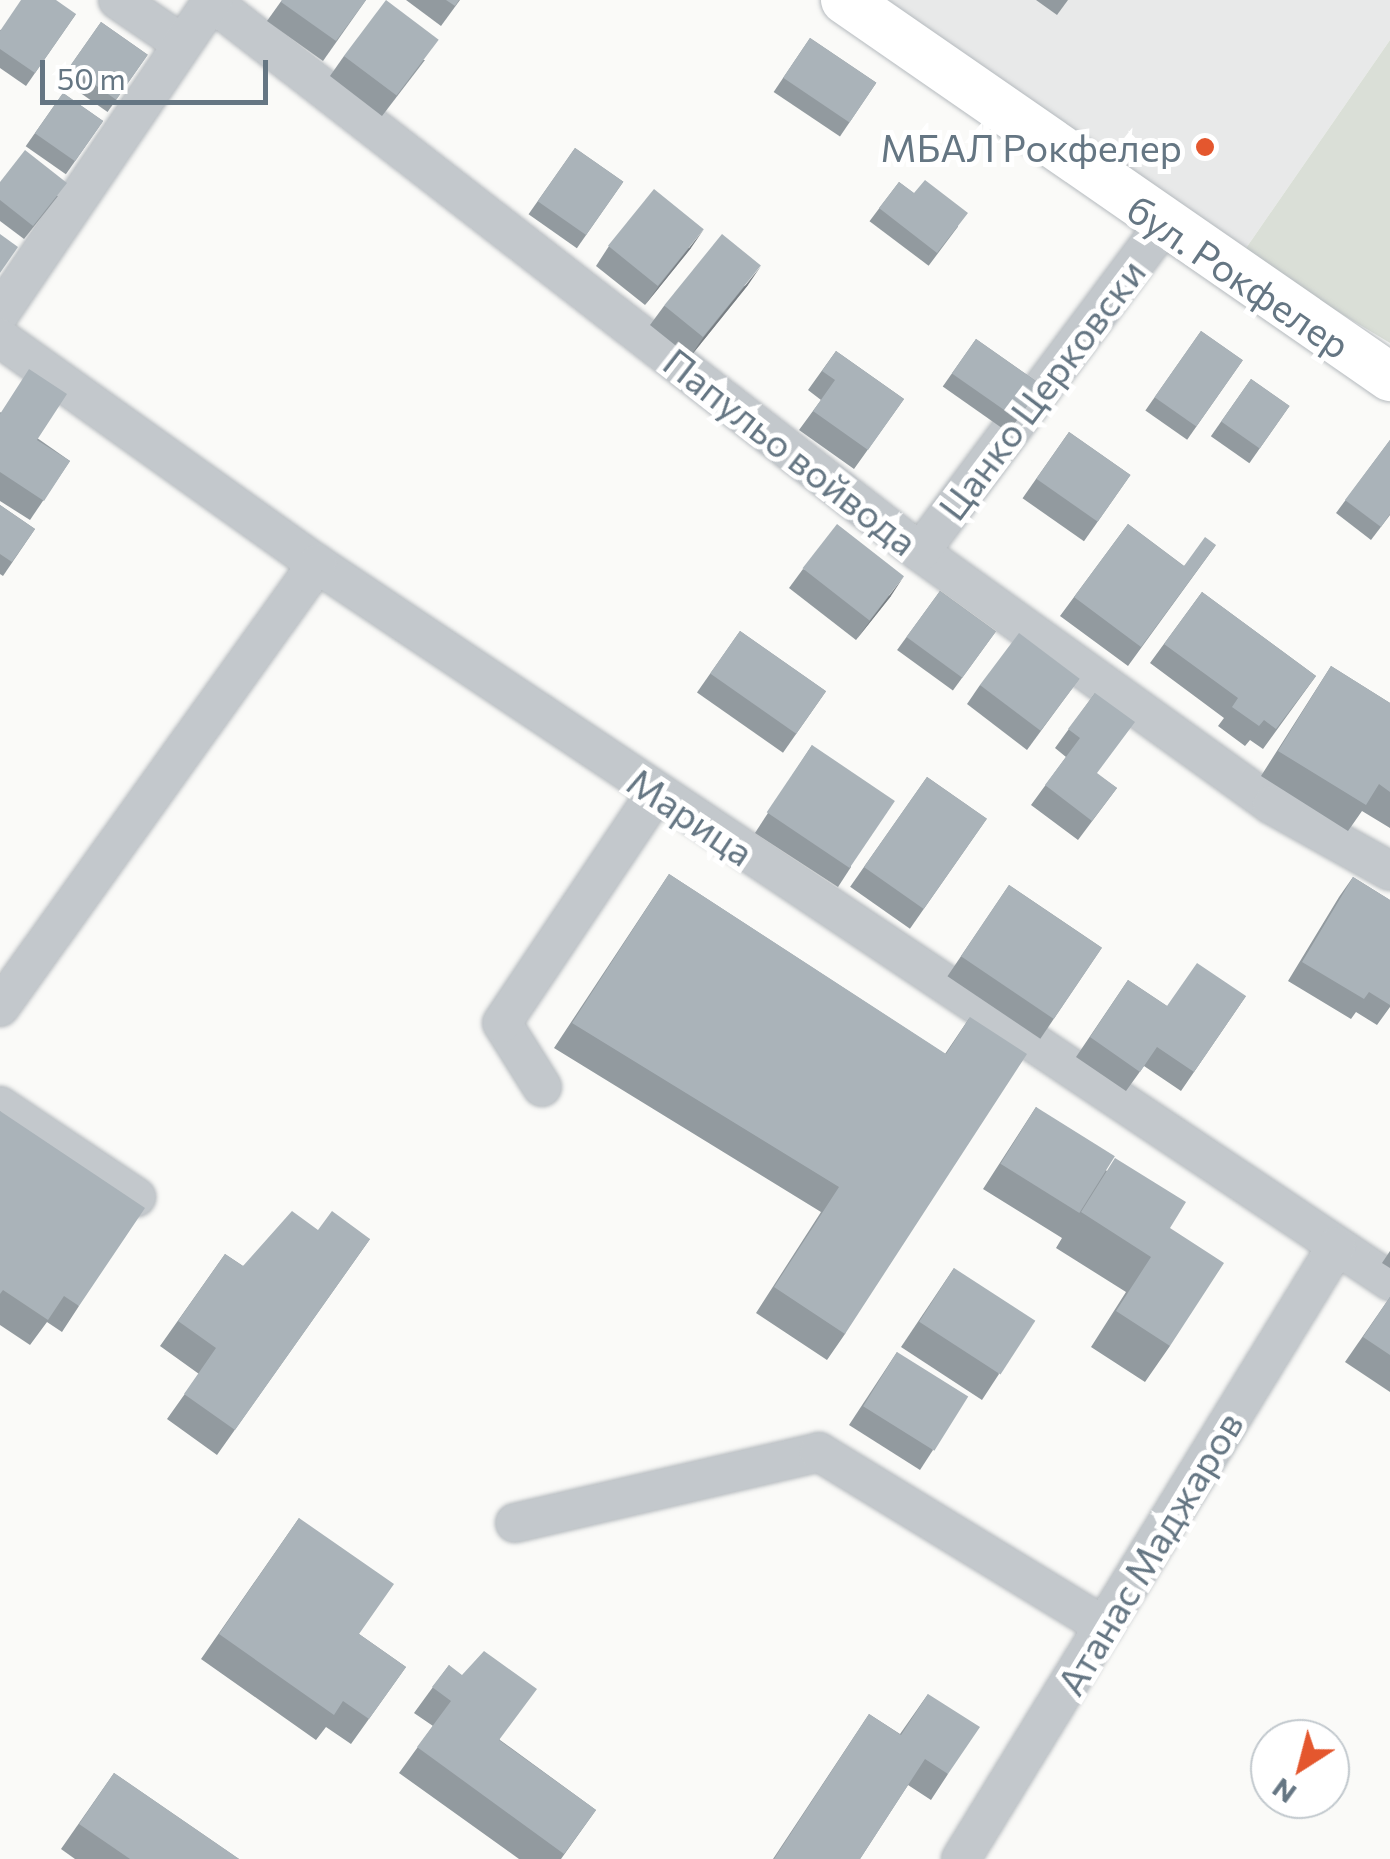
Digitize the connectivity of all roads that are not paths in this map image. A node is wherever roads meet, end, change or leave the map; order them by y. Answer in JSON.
{"nodes":[{"id":1,"x":118,"y":0,"type":"edge"},
{"id":2,"x":844,"y":0,"type":"edge"},
{"id":3,"x":212,"y":1,"type":"edge"},
{"id":4,"x":182,"y":43,"type":"junction"},
{"id":5,"x":1163,"y":226,"type":"junction"},
{"id":6,"x":0,"y":314,"type":"edge"},
{"id":7,"x":0,"y":338,"type":"edge"},
{"id":8,"x":1390,"y":377,"type":"edge"},
{"id":9,"x":920,"y":552,"type":"junction"},
{"id":10,"x":317,"y":564,"type":"junction"},
{"id":11,"x":656,"y":793,"type":"junction"},
{"id":12,"x":1390,"y":871,"type":"edge"},
{"id":13,"x":0,"y":1007,"type":"edge"},
{"id":14,"x":542,"y":1087,"type":"dead end"},
{"id":15,"x":0,"y":1106,"type":"edge"},
{"id":16,"x":136,"y":1197,"type":"edge"},
{"id":17,"x":1336,"y":1247,"type":"junction"},
{"id":18,"x":1390,"y":1282,"type":"edge"},
{"id":19,"x":515,"y":1523,"type":"dead end"},
{"id":20,"x":1104,"y":1626,"type":"junction"},
{"id":21,"x":961,"y":1859,"type":"edge"}],
"edges":[{"from":1,"to":4,"type":"street"},
{"from":2,"to":5,"type":"main road","name":"бул. Рокфелер"},
{"from":3,"to":4,"type":"street"},
{"from":3,"to":9,"type":"street","name":"Папульо войвода"},
{"from":4,"to":6,"type":"street"},
{"from":5,"to":8,"type":"main road","name":"бул. Рокфелер"},
{"from":5,"to":9,"type":"street","name":"Цанко Церковски"},
{"from":7,"to":10,"type":"street","name":"Марица"},
{"from":9,"to":12,"type":"street","name":"Папульо войвода"},
{"from":10,"to":11,"type":"street","name":"Марица"},
{"from":10,"to":13,"type":"street"},
{"from":11,"to":14,"type":"street"},
{"from":11,"to":17,"type":"street","name":"Марица"},
{"from":15,"to":16,"type":"street"},
{"from":17,"to":18,"type":"street","name":"Марица"},
{"from":17,"to":20,"type":"street","name":"Атанас Маджаров"},
{"from":19,"to":20,"type":"street"},
{"from":20,"to":21,"type":"street","name":"Атанас Маджаров"}]}
